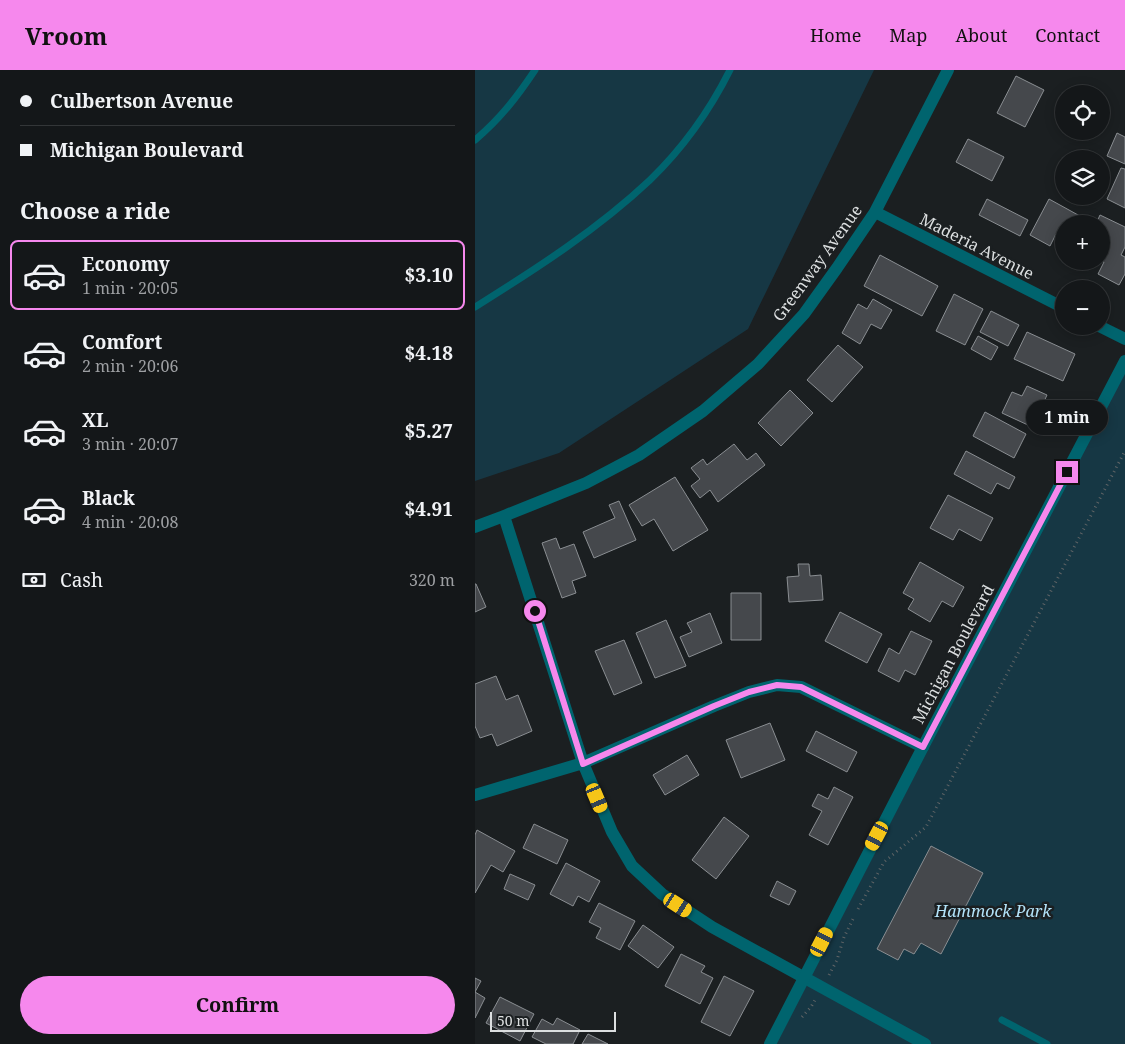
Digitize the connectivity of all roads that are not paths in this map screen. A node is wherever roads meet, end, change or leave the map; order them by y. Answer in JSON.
{"nodes":[{"id":1,"x":535,"y":70,"type":"edge"},
{"id":2,"x":730,"y":70,"type":"edge"},
{"id":3,"x":948,"y":70,"type":"edge"},
{"id":4,"x":475,"y":140,"type":"edge"},
{"id":5,"x":875,"y":212,"type":"junction"},
{"id":6,"x":1055,"y":303,"type":"edge"},
{"id":7,"x":475,"y":307,"type":"edge"},
{"id":8,"x":1110,"y":332,"type":"edge"},
{"id":9,"x":1125,"y":339,"type":"edge"},
{"id":10,"x":1124,"y":367,"type":"edge"},
{"id":11,"x":504,"y":516,"type":"junction"},
{"id":12,"x":475,"y":527,"type":"edge"},
{"id":13,"x":923,"y":747,"type":"junction"},
{"id":14,"x":583,"y":764,"type":"junction"},
{"id":15,"x":475,"y":795,"type":"edge"},
{"id":16,"x":803,"y":978,"type":"junction"},
{"id":17,"x":1002,"y":1020,"type":"dead end"},
{"id":18,"x":770,"y":1044,"type":"edge"},
{"id":19,"x":925,"y":1044,"type":"edge"},
{"id":20,"x":1047,"y":1044,"type":"edge"}],
"edges":[{"from":1,"to":4,"type":"lane"},
{"from":2,"to":7,"type":"lane"},
{"from":3,"to":5,"type":"street","name":"Greenway Avenue"},
{"from":5,"to":6,"type":"street","name":"Maderia Avenue"},
{"from":5,"to":11,"type":"street","name":"Greenway Avenue"},
{"from":8,"to":9,"type":"street"},
{"from":10,"to":13,"type":"street","name":"Michigan Boulevard"},
{"from":11,"to":12,"type":"street","name":"Greenway Avenue"},
{"from":11,"to":14,"type":"street"},
{"from":13,"to":14,"type":"street"},
{"from":13,"to":16,"type":"street","name":"Michigan Boulevard"},
{"from":14,"to":15,"type":"street"},
{"from":14,"to":16,"type":"street"},
{"from":16,"to":18,"type":"street","name":"Michigan Boulevard"},
{"from":16,"to":19,"type":"street"},
{"from":17,"to":20,"type":"lane"}]}
